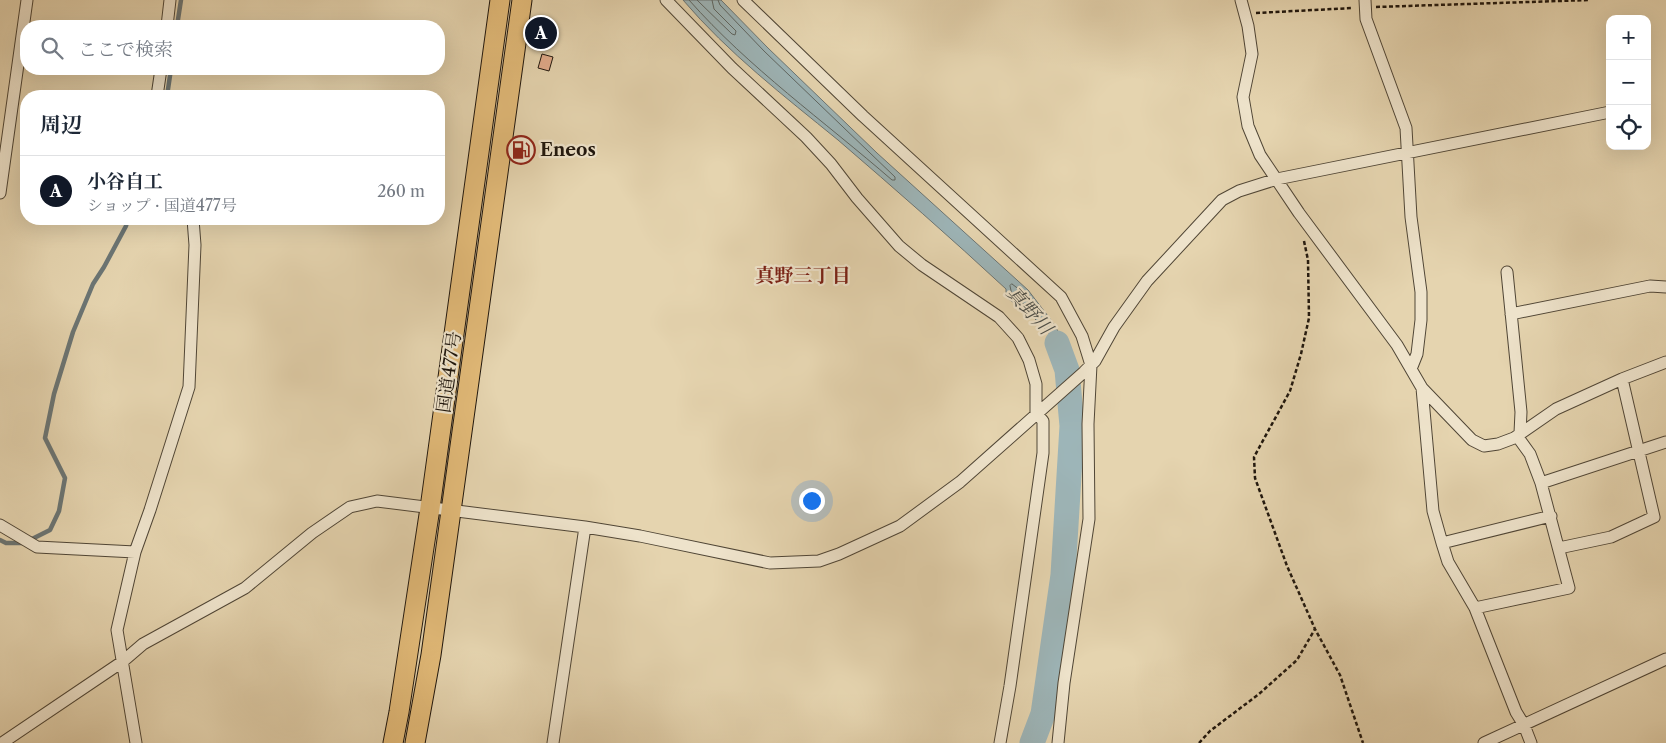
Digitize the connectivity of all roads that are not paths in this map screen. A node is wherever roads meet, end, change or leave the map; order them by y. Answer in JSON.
{"nodes":[{"id":1,"x":27,"y":0,"type":"edge"},
{"id":2,"x":170,"y":0,"type":"edge"},
{"id":3,"x":500,"y":0,"type":"edge"},
{"id":4,"x":522,"y":0,"type":"edge"},
{"id":5,"x":666,"y":0,"type":"edge"},
{"id":6,"x":743,"y":0,"type":"edge"},
{"id":7,"x":1241,"y":0,"type":"edge"},
{"id":8,"x":1365,"y":3,"type":"edge"},
{"id":9,"x":24,"y":20,"type":"edge"},
{"id":10,"x":168,"y":20,"type":"edge"},
{"id":11,"x":20,"y":50,"type":"edge"},
{"id":12,"x":160,"y":75,"type":"edge"},
{"id":13,"x":158,"y":90,"type":"edge"},
{"id":14,"x":1606,"y":113,"type":"edge"},
{"id":15,"x":1407,"y":152,"type":"junction"},
{"id":16,"x":1277,"y":179,"type":"junction"},
{"id":17,"x":0,"y":193,"type":"edge"},
{"id":18,"x":193,"y":225,"type":"edge"},
{"id":19,"x":1507,"y":272,"type":"dead end"},
{"id":20,"x":1666,"y":287,"type":"edge"},
{"id":21,"x":1511,"y":314,"type":"junction"},
{"id":22,"x":1666,"y":362,"type":"edge"},
{"id":23,"x":1087,"y":368,"type":"junction"},
{"id":24,"x":1411,"y":369,"type":"junction"},
{"id":25,"x":1622,"y":379,"type":"junction"},
{"id":26,"x":1422,"y":388,"type":"junction"},
{"id":27,"x":1040,"y":409,"type":"junction"},
{"id":28,"x":1519,"y":434,"type":"junction"},
{"id":29,"x":1666,"y":442,"type":"edge"},
{"id":30,"x":1639,"y":450,"type":"junction"},
{"id":31,"x":1541,"y":483,"type":"junction"},
{"id":32,"x":430,"y":508,"type":"junction"},
{"id":33,"x":452,"y":510,"type":"junction"},
{"id":34,"x":1550,"y":516,"type":"junction"},
{"id":35,"x":0,"y":525,"type":"edge"},
{"id":36,"x":585,"y":527,"type":"junction"},
{"id":37,"x":1442,"y":543,"type":"junction"},
{"id":38,"x":1559,"y":548,"type":"junction"},
{"id":39,"x":135,"y":552,"type":"junction"},
{"id":40,"x":1475,"y":608,"type":"junction"},
{"id":41,"x":1666,"y":659,"type":"edge"},
{"id":42,"x":122,"y":662,"type":"junction"},
{"id":43,"x":1524,"y":725,"type":"junction"},
{"id":44,"x":2,"y":743,"type":"edge"},
{"id":45,"x":136,"y":743,"type":"edge"},
{"id":46,"x":393,"y":743,"type":"edge"},
{"id":47,"x":415,"y":743,"type":"edge"},
{"id":48,"x":553,"y":743,"type":"edge"},
{"id":49,"x":1000,"y":743,"type":"edge"},
{"id":50,"x":1058,"y":743,"type":"edge"},
{"id":51,"x":1484,"y":743,"type":"edge"},
{"id":52,"x":1531,"y":743,"type":"edge"}],
"edges":[{"from":1,"to":9,"type":"street"},
{"from":2,"to":10,"type":"street"},
{"from":3,"to":32,"type":"highway","name":"国道477号"},
{"from":4,"to":33,"type":"highway","name":"国道477号"},
{"from":5,"to":27,"type":"street"},
{"from":6,"to":23,"type":"street"},
{"from":7,"to":16,"type":"street"},
{"from":8,"to":15,"type":"street"},
{"from":11,"to":17,"type":"street"},
{"from":12,"to":13,"type":"street"},
{"from":14,"to":15,"type":"street"},
{"from":15,"to":16,"type":"street"},
{"from":15,"to":24,"type":"street"},
{"from":16,"to":23,"type":"street"},
{"from":16,"to":24,"type":"street"},
{"from":18,"to":39,"type":"street"},
{"from":19,"to":21,"type":"street"},
{"from":20,"to":21,"type":"street"},
{"from":21,"to":28,"type":"street"},
{"from":22,"to":25,"type":"street"},
{"from":23,"to":27,"type":"street"},
{"from":23,"to":50,"type":"street"},
{"from":24,"to":26,"type":"street"},
{"from":25,"to":28,"type":"street"},
{"from":25,"to":30,"type":"street"},
{"from":26,"to":28,"type":"street"},
{"from":26,"to":37,"type":"street"},
{"from":27,"to":36,"type":"street"},
{"from":27,"to":49,"type":"street"},
{"from":28,"to":31,"type":"street"},
{"from":29,"to":30,"type":"street"},
{"from":30,"to":31,"type":"street"},
{"from":30,"to":38,"type":"street"},
{"from":31,"to":34,"type":"street"},
{"from":32,"to":33,"type":"street"},
{"from":32,"to":42,"type":"street"},
{"from":32,"to":46,"type":"highway","name":"国道477号"},
{"from":33,"to":36,"type":"street"},
{"from":33,"to":47,"type":"highway","name":"国道477号"},
{"from":34,"to":37,"type":"street"},
{"from":34,"to":38,"type":"street"},
{"from":35,"to":39,"type":"street"},
{"from":36,"to":48,"type":"street"},
{"from":37,"to":40,"type":"street"},
{"from":38,"to":40,"type":"street"},
{"from":39,"to":42,"type":"street"},
{"from":40,"to":43,"type":"street"},
{"from":41,"to":43,"type":"street"},
{"from":42,"to":44,"type":"street"},
{"from":42,"to":45,"type":"street"},
{"from":43,"to":51,"type":"street"},
{"from":43,"to":52,"type":"street"}]}
